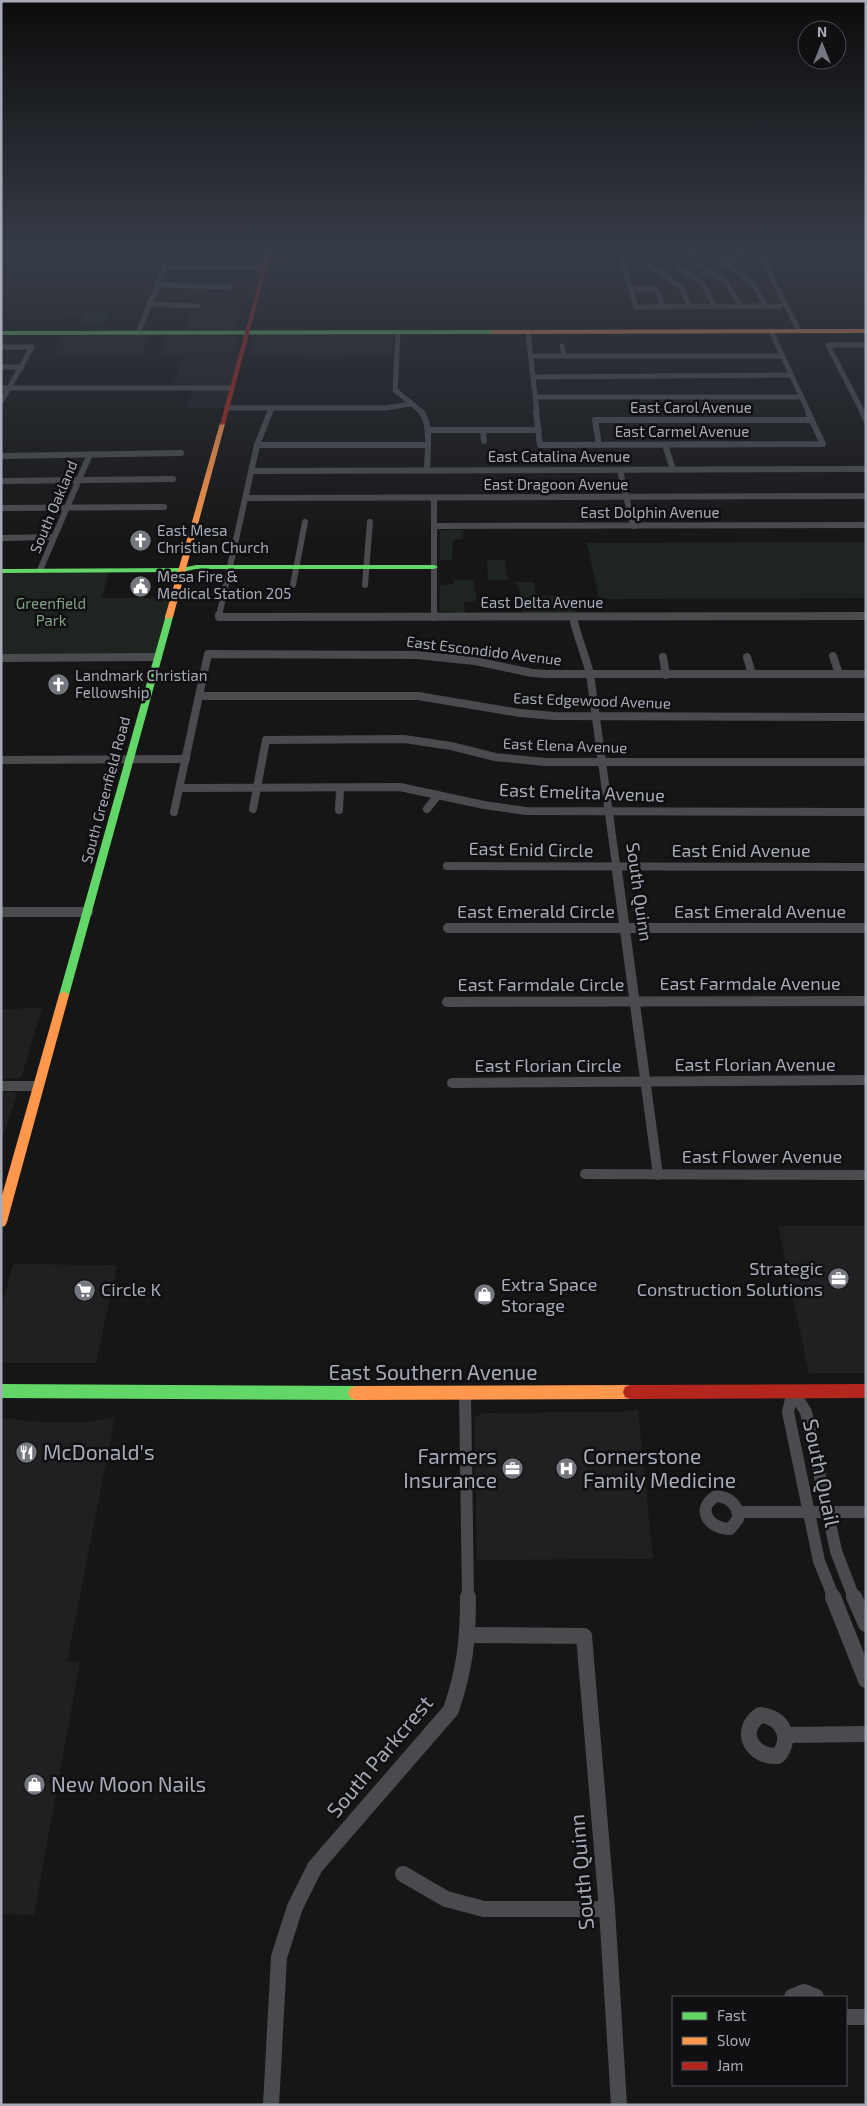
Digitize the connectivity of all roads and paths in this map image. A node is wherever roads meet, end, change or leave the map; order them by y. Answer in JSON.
{"nodes":[{"id":1,"x":31,"y":349,"type":"edge"},
{"id":2,"x":242,"y":349,"type":"edge"},
{"id":3,"x":397,"y":349,"type":"edge"},
{"id":4,"x":530,"y":349,"type":"edge"},
{"id":5,"x":563,"y":349,"type":"edge"},
{"id":6,"x":727,"y":349,"type":"edge"},
{"id":7,"x":779,"y":349,"type":"edge"},
{"id":8,"x":830,"y":349,"type":"edge"},
{"id":9,"x":531,"y":356,"type":"junction"},
{"id":10,"x":564,"y":356,"type":"junction"},
{"id":11,"x":730,"y":356,"type":"junction"},
{"id":12,"x":782,"y":356,"type":"junction"},
{"id":13,"x":1,"y":367,"type":"edge"},
{"id":14,"x":22,"y":367,"type":"junction"},
{"id":15,"x":791,"y":375,"type":"junction"},
{"id":16,"x":533,"y":377,"type":"junction"},
{"id":17,"x":1,"y":388,"type":"edge"},
{"id":18,"x":9,"y":388,"type":"junction"},
{"id":19,"x":232,"y":388,"type":"junction"},
{"id":20,"x":536,"y":397,"type":"junction"},
{"id":21,"x":802,"y":397,"type":"junction"},
{"id":22,"x":1,"y":402,"type":"edge"},
{"id":23,"x":410,"y":404,"type":"junction"},
{"id":24,"x":226,"y":408,"type":"junction"},
{"id":25,"x":272,"y":408,"type":"junction"},
{"id":26,"x":866,"y":419,"type":"edge"},
{"id":27,"x":812,"y":420,"type":"junction"},
{"id":28,"x":428,"y":430,"type":"junction"},
{"id":29,"x":483,"y":430,"type":"junction"},
{"id":30,"x":539,"y":430,"type":"junction"},
{"id":31,"x":484,"y":441,"type":"dead end"},
{"id":32,"x":665,"y":444,"type":"junction"},
{"id":33,"x":257,"y":445,"type":"junction"},
{"id":34,"x":427,"y":445,"type":"junction"},
{"id":35,"x":599,"y":445,"type":"junction"},
{"id":36,"x":90,"y":454,"type":"junction"},
{"id":37,"x":181,"y":454,"type":"dead end"},
{"id":38,"x":1,"y":456,"type":"edge"},
{"id":39,"x":673,"y":469,"type":"junction"},
{"id":40,"x":866,"y":469,"type":"edge"},
{"id":41,"x":252,"y":470,"type":"junction"},
{"id":42,"x":427,"y":470,"type":"junction"},
{"id":43,"x":620,"y":470,"type":"junction"},
{"id":44,"x":79,"y":479,"type":"junction"},
{"id":45,"x":173,"y":479,"type":"dead end"},
{"id":46,"x":1,"y":481,"type":"edge"},
{"id":47,"x":866,"y":496,"type":"edge"},
{"id":48,"x":626,"y":497,"type":"junction"},
{"id":49,"x":246,"y":498,"type":"junction"},
{"id":50,"x":434,"y":498,"type":"junction"},
{"id":51,"x":67,"y":507,"type":"junction"},
{"id":52,"x":164,"y":507,"type":"dead end"},
{"id":53,"x":1,"y":508,"type":"edge"},
{"id":54,"x":304,"y":522,"type":"dead end"},
{"id":55,"x":370,"y":522,"type":"dead end"},
{"id":56,"x":866,"y":525,"type":"edge"},
{"id":57,"x":434,"y":526,"type":"junction"},
{"id":58,"x":633,"y":526,"type":"junction"},
{"id":59,"x":54,"y":537,"type":"junction"},
{"id":60,"x":1,"y":538,"type":"edge"},
{"id":61,"x":40,"y":570,"type":"junction"},
{"id":62,"x":182,"y":570,"type":"junction"},
{"id":63,"x":229,"y":570,"type":"junction"},
{"id":64,"x":296,"y":570,"type":"junction"},
{"id":65,"x":366,"y":570,"type":"junction"},
{"id":66,"x":434,"y":570,"type":"junction"},
{"id":67,"x":1,"y":571,"type":"edge"},
{"id":68,"x":293,"y":585,"type":"dead end"},
{"id":69,"x":365,"y":585,"type":"dead end"},
{"id":70,"x":866,"y":616,"type":"edge"},
{"id":71,"x":434,"y":617,"type":"junction"},
{"id":72,"x":573,"y":617,"type":"junction"},
{"id":73,"x":833,"y":656,"type":"dead end"},
{"id":74,"x":158,"y":657,"type":"junction"},
{"id":75,"x":663,"y":657,"type":"dead end"},
{"id":76,"x":747,"y":657,"type":"dead end"},
{"id":77,"x":1,"y":658,"type":"edge"},
{"id":78,"x":590,"y":674,"type":"junction"},
{"id":79,"x":752,"y":674,"type":"junction"},
{"id":80,"x":839,"y":674,"type":"junction"},
{"id":81,"x":866,"y":674,"type":"edge"},
{"id":82,"x":666,"y":675,"type":"junction"},
{"id":83,"x":200,"y":696,"type":"junction"},
{"id":84,"x":595,"y":717,"type":"junction"},
{"id":85,"x":866,"y":717,"type":"edge"},
{"id":86,"x":186,"y":759,"type":"junction"},
{"id":87,"x":1,"y":760,"type":"edge"},
{"id":88,"x":130,"y":760,"type":"junction"},
{"id":89,"x":866,"y":762,"type":"edge"},
{"id":90,"x":601,"y":763,"type":"junction"},
{"id":91,"x":180,"y":788,"type":"junction"},
{"id":92,"x":258,"y":788,"type":"junction"},
{"id":93,"x":340,"y":788,"type":"junction"},
{"id":94,"x":438,"y":795,"type":"junction"},
{"id":95,"x":254,"y":809,"type":"dead end"},
{"id":96,"x":427,"y":809,"type":"dead end"},
{"id":97,"x":339,"y":810,"type":"dead end"},
{"id":98,"x":174,"y":812,"type":"dead end"},
{"id":99,"x":608,"y":812,"type":"junction"},
{"id":100,"x":866,"y":812,"type":"edge"},
{"id":101,"x":447,"y":866,"type":"dead end"},
{"id":102,"x":616,"y":867,"type":"junction"},
{"id":103,"x":866,"y":867,"type":"edge"},
{"id":104,"x":1,"y":912,"type":"edge"},
{"id":105,"x":88,"y":912,"type":"junction"},
{"id":106,"x":448,"y":928,"type":"dead end"},
{"id":107,"x":866,"y":928,"type":"edge"},
{"id":108,"x":624,"y":929,"type":"junction"},
{"id":109,"x":634,"y":1001,"type":"junction"},
{"id":110,"x":866,"y":1001,"type":"edge"},
{"id":111,"x":447,"y":1002,"type":"dead end"},
{"id":112,"x":866,"y":1080,"type":"edge"},
{"id":113,"x":645,"y":1082,"type":"junction"},
{"id":114,"x":452,"y":1083,"type":"dead end"},
{"id":115,"x":1,"y":1086,"type":"edge"},
{"id":116,"x":39,"y":1086,"type":"junction"},
{"id":117,"x":585,"y":1174,"type":"dead end"},
{"id":118,"x":658,"y":1174,"type":"junction"},
{"id":119,"x":866,"y":1175,"type":"edge"},
{"id":120,"x":1,"y":1222,"type":"edge"},
{"id":121,"x":1,"y":1391,"type":"edge"},
{"id":122,"x":793,"y":1391,"type":"junction"},
{"id":123,"x":866,"y":1391,"type":"edge"},
{"id":124,"x":465,"y":1392,"type":"junction"},
{"id":125,"x":798,"y":1461,"type":"junction"},
{"id":126,"x":816,"y":1462,"type":"junction"},
{"id":127,"x":827,"y":1511,"type":"junction"},
{"id":128,"x":739,"y":1512,"type":"dead end"},
{"id":129,"x":809,"y":1512,"type":"junction"},
{"id":130,"x":866,"y":1512,"type":"edge"},
{"id":131,"x":866,"y":1624,"type":"edge"},
{"id":132,"x":468,"y":1635,"type":"junction"},
{"id":133,"x":866,"y":1680,"type":"edge"},
{"id":134,"x":786,"y":1734,"type":"dead end"},
{"id":135,"x":866,"y":1734,"type":"edge"},
{"id":136,"x":403,"y":1874,"type":"dead end"},
{"id":137,"x":607,"y":1909,"type":"junction"},
{"id":138,"x":794,"y":1996,"type":"edge"},
{"id":139,"x":814,"y":1996,"type":"edge"},
{"id":140,"x":847,"y":2017,"type":"edge"},
{"id":141,"x":866,"y":2017,"type":"edge"},
{"id":142,"x":270,"y":2105,"type":"edge"},
{"id":143,"x":619,"y":2105,"type":"edge"}],
"edges":[{"from":1,"to":14,"type":"street"},
{"from":2,"to":19,"type":"main road","name":"South Greenfield Road"},
{"from":3,"to":23,"type":"street"},
{"from":4,"to":9,"type":"street"},
{"from":5,"to":10,"type":"street"},
{"from":6,"to":11,"type":"street"},
{"from":7,"to":12,"type":"street"},
{"from":8,"to":26,"type":"street"},
{"from":9,"to":10,"type":"street"},
{"from":9,"to":16,"type":"street"},
{"from":10,"to":11,"type":"street"},
{"from":11,"to":12,"type":"street"},
{"from":12,"to":15,"type":"street"},
{"from":13,"to":14,"type":"street"},
{"from":14,"to":18,"type":"street"},
{"from":15,"to":16,"type":"street"},
{"from":15,"to":21,"type":"street"},
{"from":16,"to":20,"type":"street"},
{"from":17,"to":18,"type":"street"},
{"from":18,"to":19,"type":"street"},
{"from":18,"to":22,"type":"street"},
{"from":19,"to":24,"type":"main road","name":"South Greenfield Road"},
{"from":20,"to":21,"type":"street"},
{"from":20,"to":30,"type":"street"},
{"from":21,"to":27,"type":"street"},
{"from":23,"to":25,"type":"street"},
{"from":23,"to":28,"type":"street"},
{"from":24,"to":25,"type":"street"},
{"from":24,"to":62,"type":"main road","name":"South Greenfield Road"},
{"from":25,"to":33,"type":"street"},
{"from":27,"to":32,"type":"street","name":"East Carmel Avenue"},
{"from":27,"to":35,"type":"street","name":"East Carol Avenue"},
{"from":28,"to":29,"type":"street"},
{"from":28,"to":34,"type":"street"},
{"from":29,"to":30,"type":"street"},
{"from":29,"to":31,"type":"street"},
{"from":30,"to":35,"type":"street","name":"East Carmel Avenue"},
{"from":32,"to":35,"type":"street","name":"East Carmel Avenue"},
{"from":32,"to":39,"type":"street"},
{"from":33,"to":34,"type":"street"},
{"from":33,"to":41,"type":"street"},
{"from":34,"to":42,"type":"street"},
{"from":36,"to":37,"type":"street"},
{"from":36,"to":38,"type":"street"},
{"from":36,"to":44,"type":"street","name":"South Oakland"},
{"from":39,"to":40,"type":"street","name":"East Catalina Avenue"},
{"from":39,"to":43,"type":"street","name":"East Catalina Avenue"},
{"from":41,"to":42,"type":"street","name":"East Catalina Avenue"},
{"from":41,"to":49,"type":"street"},
{"from":42,"to":43,"type":"street","name":"East Catalina Avenue"},
{"from":43,"to":48,"type":"street"},
{"from":44,"to":45,"type":"street"},
{"from":44,"to":46,"type":"street"},
{"from":44,"to":51,"type":"street","name":"South Oakland"},
{"from":47,"to":48,"type":"street","name":"East Dragoon Avenue"},
{"from":48,"to":50,"type":"street","name":"East Dragoon Avenue"},
{"from":48,"to":58,"type":"street"},
{"from":49,"to":50,"type":"street","name":"East Dragoon Avenue"},
{"from":49,"to":63,"type":"street"},
{"from":50,"to":57,"type":"street"},
{"from":51,"to":52,"type":"street"},
{"from":51,"to":53,"type":"street"},
{"from":51,"to":59,"type":"street","name":"South Oakland"},
{"from":54,"to":64,"type":"street"},
{"from":55,"to":65,"type":"street"},
{"from":56,"to":58,"type":"street","name":"East Dolphin Avenue"},
{"from":57,"to":58,"type":"street","name":"East Dolphin Avenue"},
{"from":57,"to":66,"type":"street"},
{"from":59,"to":60,"type":"street"},
{"from":59,"to":61,"type":"street","name":"South Oakland"},
{"from":61,"to":62,"type":"main road"},
{"from":61,"to":67,"type":"main road"},
{"from":62,"to":63,"type":"main road"},
{"from":62,"to":74,"type":"main road","name":"South Greenfield Road"},
{"from":63,"to":64,"type":"main road"},
{"from":63,"to":71,"type":"street","name":"East Delta Avenue"},
{"from":64,"to":65,"type":"main road"},
{"from":64,"to":68,"type":"street"},
{"from":65,"to":66,"type":"main road"},
{"from":65,"to":69,"type":"street"},
{"from":66,"to":71,"type":"street"},
{"from":70,"to":72,"type":"street","name":"East Delta Avenue"},
{"from":71,"to":72,"type":"street","name":"East Delta Avenue"},
{"from":72,"to":78,"type":"street","name":"South Quinn"},
{"from":73,"to":80,"type":"street"},
{"from":74,"to":77,"type":"street"},
{"from":74,"to":88,"type":"main road","name":"South Greenfield Road"},
{"from":75,"to":82,"type":"street"},
{"from":76,"to":79,"type":"street"},
{"from":78,"to":82,"type":"street","name":"East Escondido Avenue"},
{"from":78,"to":83,"type":"street","name":"East Escondido Avenue"},
{"from":78,"to":84,"type":"street","name":"South Quinn"},
{"from":79,"to":80,"type":"street","name":"East Escondido Avenue"},
{"from":79,"to":82,"type":"street","name":"East Escondido Avenue"},
{"from":80,"to":81,"type":"street","name":"East Escondido Avenue"},
{"from":83,"to":84,"type":"street","name":"East Edgewood Avenue"},
{"from":83,"to":86,"type":"street"},
{"from":84,"to":85,"type":"street","name":"East Edgewood Avenue"},
{"from":84,"to":90,"type":"street","name":"South Quinn"},
{"from":86,"to":88,"type":"street"},
{"from":86,"to":91,"type":"street"},
{"from":87,"to":88,"type":"street"},
{"from":88,"to":105,"type":"main road","name":"South Greenfield Road"},
{"from":89,"to":90,"type":"street","name":"East Elena Avenue"},
{"from":90,"to":92,"type":"street","name":"East Elena Avenue"},
{"from":90,"to":99,"type":"street","name":"South Quinn"},
{"from":91,"to":92,"type":"street","name":"East Emelita Avenue"},
{"from":91,"to":98,"type":"street"},
{"from":92,"to":93,"type":"street","name":"East Emelita Avenue"},
{"from":92,"to":95,"type":"street"},
{"from":93,"to":94,"type":"street","name":"East Emelita Avenue"},
{"from":93,"to":97,"type":"street"},
{"from":94,"to":96,"type":"street"},
{"from":94,"to":99,"type":"street","name":"East Emelita Avenue"},
{"from":99,"to":100,"type":"street","name":"East Emelita Avenue"},
{"from":99,"to":102,"type":"street","name":"South Quinn"},
{"from":101,"to":102,"type":"street","name":"East Enid Circle"},
{"from":102,"to":103,"type":"street","name":"East Enid Avenue"},
{"from":102,"to":108,"type":"street","name":"South Quinn"},
{"from":104,"to":105,"type":"street"},
{"from":105,"to":116,"type":"main road","name":"South Greenfield Road"},
{"from":106,"to":108,"type":"street","name":"East Emerald Circle"},
{"from":107,"to":108,"type":"street","name":"East Emerald Avenue"},
{"from":108,"to":109,"type":"street","name":"South Quinn"},
{"from":109,"to":110,"type":"street","name":"East Farmdale Avenue"},
{"from":109,"to":111,"type":"street","name":"East Farmdale Circle"},
{"from":109,"to":113,"type":"street","name":"South Quinn"},
{"from":112,"to":113,"type":"street","name":"East Florian Avenue"},
{"from":113,"to":114,"type":"street","name":"East Florian Circle"},
{"from":113,"to":118,"type":"street","name":"South Quinn"},
{"from":115,"to":116,"type":"street"},
{"from":116,"to":120,"type":"main road","name":"South Greenfield Road"},
{"from":117,"to":118,"type":"street","name":"East Flower Avenue"},
{"from":118,"to":119,"type":"street","name":"East Flower Avenue"},
{"from":121,"to":124,"type":"main road","name":"East Southern Avenue"},
{"from":122,"to":123,"type":"main road","name":"East Southern Avenue"},
{"from":122,"to":124,"type":"main road","name":"East Southern Avenue"},
{"from":122,"to":125,"type":"street","name":"South Quail"},
{"from":122,"to":126,"type":"street","name":"South Quail"},
{"from":124,"to":132,"type":"street","name":"South Parkcrest"},
{"from":125,"to":126,"type":"street"},
{"from":125,"to":129,"type":"street","name":"South Quail"},
{"from":126,"to":127,"type":"street","name":"South Quail"},
{"from":127,"to":129,"type":"street"},
{"from":127,"to":130,"type":"street"},
{"from":127,"to":131,"type":"street","name":"South Quail"},
{"from":128,"to":129,"type":"street"},
{"from":129,"to":133,"type":"street","name":"South Quail"},
{"from":132,"to":137,"type":"street","name":"South Quinn"},
{"from":132,"to":142,"type":"street","name":"South Parkcrest"},
{"from":134,"to":135,"type":"street"},
{"from":136,"to":137,"type":"street"},
{"from":137,"to":143,"type":"street","name":"South Quinn"},
{"from":138,"to":139,"type":"street"},
{"from":140,"to":141,"type":"street"}]}
